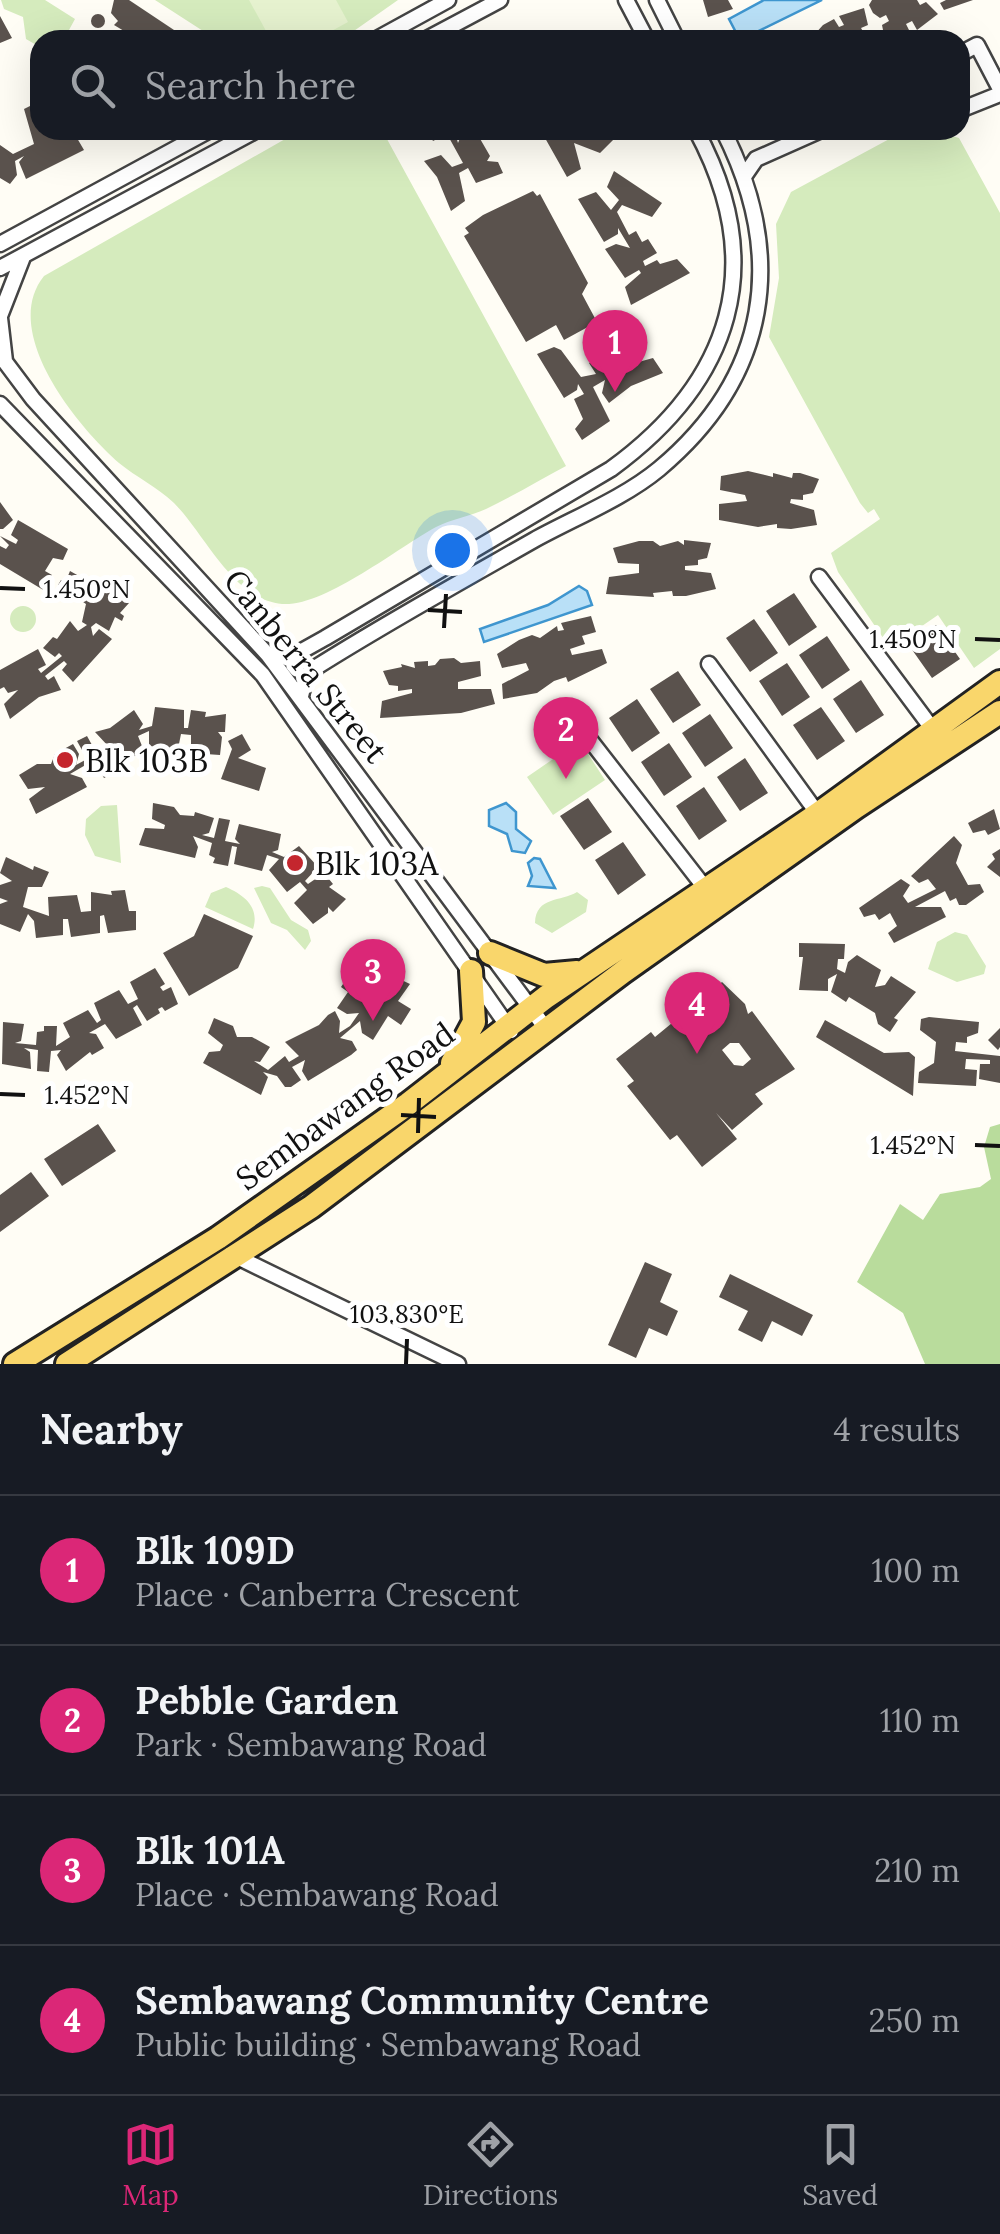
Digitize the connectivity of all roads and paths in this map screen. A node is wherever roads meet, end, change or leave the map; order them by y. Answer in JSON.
{"nodes":[{"id":1,"x":448,"y":0,"type":"edge"},
{"id":2,"x":500,"y":0,"type":"edge"},
{"id":3,"x":626,"y":0,"type":"edge"},
{"id":4,"x":657,"y":0,"type":"edge"},
{"id":5,"x":393,"y":30,"type":"edge"},
{"id":6,"x":444,"y":30,"type":"edge"},
{"id":7,"x":642,"y":30,"type":"edge"},
{"id":8,"x":673,"y":30,"type":"edge"},
{"id":9,"x":970,"y":48,"type":"edge"},
{"id":10,"x":1000,"y":91,"type":"edge"},
{"id":11,"x":970,"y":105,"type":"edge"},
{"id":12,"x":192,"y":140,"type":"edge"},
{"id":13,"x":238,"y":140,"type":"edge"},
{"id":14,"x":700,"y":140,"type":"edge"},
{"id":15,"x":728,"y":140,"type":"edge"},
{"id":16,"x":777,"y":140,"type":"edge"},
{"id":17,"x":799,"y":140,"type":"edge"},
{"id":18,"x":733,"y":150,"type":"junction"},
{"id":19,"x":744,"y":175,"type":"junction"},
{"id":20,"x":0,"y":244,"type":"edge"},
{"id":21,"x":23,"y":256,"type":"junction"},
{"id":22,"x":0,"y":268,"type":"edge"},
{"id":23,"x":0,"y":317,"type":"edge"},
{"id":24,"x":2,"y":359,"type":"edge"},
{"id":25,"x":0,"y":404,"type":"edge"},
{"id":26,"x":819,"y":578,"type":"dead end"},
{"id":27,"x":273,"y":661,"type":"junction"},
{"id":28,"x":709,"y":664,"type":"dead end"},
{"id":29,"x":263,"y":675,"type":"junction"},
{"id":30,"x":1000,"y":682,"type":"edge"},
{"id":31,"x":301,"y":696,"type":"junction"},
{"id":32,"x":1000,"y":712,"type":"edge"},
{"id":33,"x":934,"y":730,"type":"junction"},
{"id":34,"x":590,"y":740,"type":"dead end"},
{"id":35,"x":818,"y":814,"type":"junction"},
{"id":36,"x":712,"y":897,"type":"junction"},
{"id":37,"x":490,"y":953,"type":"junction"},
{"id":38,"x":585,"y":970,"type":"junction"},
{"id":39,"x":472,"y":972,"type":"junction"},
{"id":40,"x":530,"y":1008,"type":"junction"},
{"id":41,"x":508,"y":1026,"type":"junction"},
{"id":42,"x":547,"y":1030,"type":"junction"},
{"id":43,"x":522,"y":1048,"type":"junction"},
{"id":44,"x":446,"y":1074,"type":"junction"},
{"id":45,"x":218,"y":1238,"type":"junction"},
{"id":46,"x":234,"y":1258,"type":"junction"},
{"id":47,"x":15,"y":1364,"type":"edge"},
{"id":48,"x":67,"y":1364,"type":"edge"},
{"id":49,"x":458,"y":1364,"type":"edge"}],
"edges":[{"from":1,"to":5,"type":"street"},
{"from":2,"to":6,"type":"street"},
{"from":3,"to":7,"type":"street"},
{"from":4,"to":8,"type":"street"},
{"from":9,"to":10,"type":"street"},
{"from":10,"to":11,"type":"street"},
{"from":12,"to":20,"type":"street"},
{"from":13,"to":21,"type":"street"},
{"from":14,"to":27,"type":"street"},
{"from":15,"to":18,"type":"street"},
{"from":16,"to":18,"type":"street"},
{"from":17,"to":19,"type":"street"},
{"from":18,"to":19,"type":"street"},
{"from":19,"to":31,"type":"street"},
{"from":21,"to":22,"type":"street"},
{"from":21,"to":23,"type":"street"},
{"from":23,"to":24,"type":"street"},
{"from":24,"to":27,"type":"street","name":"Canberra Street"},
{"from":25,"to":29,"type":"street","name":"Canberra Street"},
{"from":26,"to":33,"type":"street"},
{"from":27,"to":29,"type":"street"},
{"from":27,"to":31,"type":"street","name":"Canberra Street"},
{"from":28,"to":35,"type":"street"},
{"from":29,"to":39,"type":"street","name":"Canberra Street"},
{"from":30,"to":33,"type":"main road","name":"Sembawang Road"},
{"from":31,"to":37,"type":"street","name":"Canberra Street"},
{"from":32,"to":36,"type":"main road","name":"Sembawang Road"},
{"from":33,"to":35,"type":"main road","name":"Sembawang Road"},
{"from":34,"to":36,"type":"street"},
{"from":35,"to":36,"type":"main road","name":"Sembawang Road"},
{"from":36,"to":38,"type":"main road","name":"Sembawang Road"},
{"from":36,"to":42,"type":"main road","name":"Sembawang Road"},
{"from":37,"to":38,"type":"main road"},
{"from":37,"to":40,"type":"street","name":"Canberra Street"},
{"from":38,"to":40,"type":"main road","name":"Sembawang Road"},
{"from":39,"to":41,"type":"street","name":"Canberra Street"},
{"from":39,"to":44,"type":"main road"},
{"from":40,"to":41,"type":"main road","name":"Sembawang Road"},
{"from":40,"to":42,"type":"street","name":"Canberra Street"},
{"from":41,"to":43,"type":"street","name":"Canberra Street"},
{"from":41,"to":44,"type":"main road","name":"Sembawang Road"},
{"from":42,"to":43,"type":"main road","name":"Sembawang Road"},
{"from":43,"to":46,"type":"main road","name":"Sembawang Road"},
{"from":44,"to":45,"type":"main road","name":"Sembawang Road"},
{"from":45,"to":46,"type":"street"},
{"from":45,"to":47,"type":"main road","name":"Sembawang Road"},
{"from":46,"to":48,"type":"main road","name":"Sembawang Road"},
{"from":46,"to":49,"type":"street"}]}
